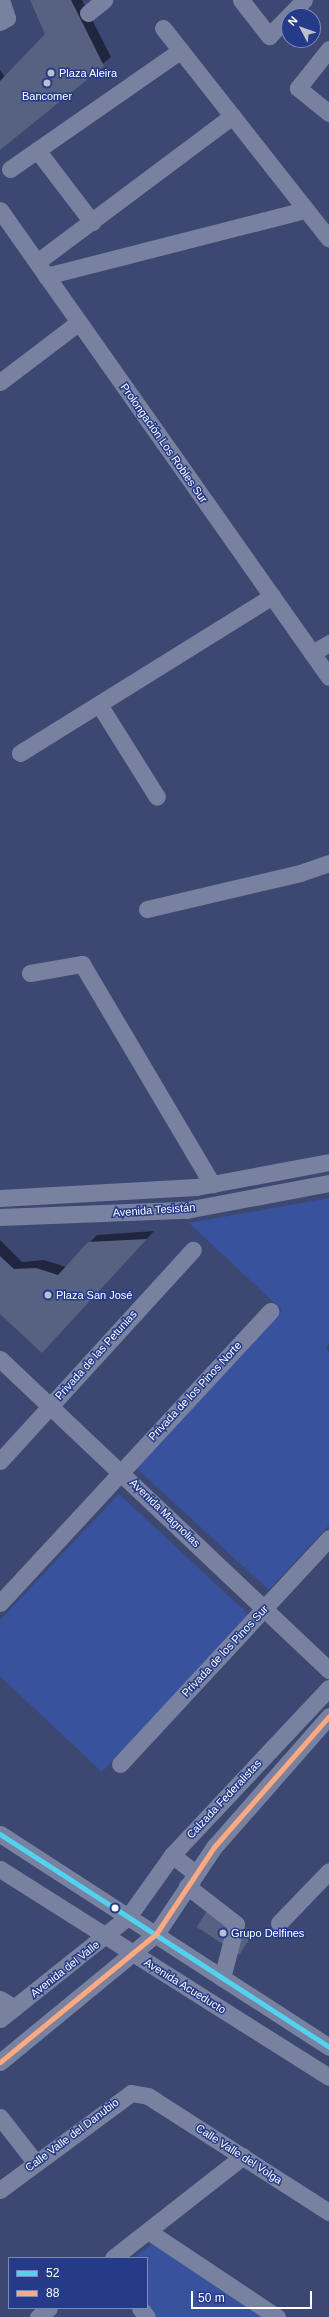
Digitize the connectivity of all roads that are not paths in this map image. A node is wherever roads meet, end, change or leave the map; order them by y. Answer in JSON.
{"nodes":[{"id":1,"x":1,"y":0,"type":"edge"},
{"id":2,"x":104,"y":0,"type":"edge"},
{"id":3,"x":241,"y":0,"type":"edge"},
{"id":4,"x":304,"y":0,"type":"edge"},
{"id":5,"x":88,"y":13,"type":"dead end"},
{"id":6,"x":0,"y":22,"type":"edge"},
{"id":7,"x":164,"y":28,"type":"dead end"},
{"id":8,"x":329,"y":49,"type":"edge"},
{"id":9,"x":181,"y":50,"type":"junction"},
{"id":10,"x":329,"y":113,"type":"edge"},
{"id":11,"x":232,"y":116,"type":"junction"},
{"id":12,"x":37,"y":150,"type":"junction"},
{"id":13,"x":10,"y":169,"type":"dead end"},
{"id":14,"x":0,"y":210,"type":"edge"},
{"id":15,"x":306,"y":210,"type":"junction"},
{"id":16,"x":92,"y":222,"type":"junction"},
{"id":17,"x":329,"y":239,"type":"edge"},
{"id":18,"x":37,"y":262,"type":"junction"},
{"id":19,"x":46,"y":276,"type":"junction"},
{"id":20,"x":79,"y":322,"type":"junction"},
{"id":21,"x":0,"y":382,"type":"edge"},
{"id":22,"x":272,"y":596,"type":"junction"},
{"id":23,"x":329,"y":643,"type":"edge"},
{"id":24,"x":312,"y":653,"type":"junction"},
{"id":25,"x":329,"y":677,"type":"edge"},
{"id":26,"x":100,"y":706,"type":"junction"},
{"id":27,"x":20,"y":753,"type":"dead end"},
{"id":28,"x":157,"y":797,"type":"dead end"},
{"id":29,"x":329,"y":863,"type":"edge"},
{"id":30,"x":147,"y":909,"type":"dead end"},
{"id":31,"x":30,"y":973,"type":"dead end"},
{"id":32,"x":329,"y":1162,"type":"edge"},
{"id":33,"x":329,"y":1183,"type":"edge"},
{"id":34,"x":212,"y":1184,"type":"junction"},
{"id":35,"x":0,"y":1198,"type":"edge"},
{"id":36,"x":0,"y":1217,"type":"edge"},
{"id":37,"x":193,"y":1250,"type":"dead end"},
{"id":38,"x":270,"y":1311,"type":"dead end"},
{"id":39,"x":0,"y":1359,"type":"edge"},
{"id":40,"x":51,"y":1405,"type":"junction"},
{"id":41,"x":0,"y":1460,"type":"edge"},
{"id":42,"x":122,"y":1472,"type":"junction"},
{"id":43,"x":329,"y":1538,"type":"edge"},
{"id":44,"x":0,"y":1603,"type":"edge"},
{"id":45,"x":265,"y":1608,"type":"junction"},
{"id":46,"x":329,"y":1670,"type":"edge"},
{"id":47,"x":329,"y":1688,"type":"edge"},
{"id":48,"x":329,"y":1716,"type":"edge"},
{"id":49,"x":120,"y":1764,"type":"dead end"},
{"id":50,"x":253,"y":1768,"type":"junction"},
{"id":51,"x":268,"y":1782,"type":"junction"},
{"id":52,"x":0,"y":1834,"type":"edge"},
{"id":53,"x":172,"y":1856,"type":"junction"},
{"id":54,"x":0,"y":1869,"type":"edge"},
{"id":55,"x":329,"y":1871,"type":"edge"},
{"id":56,"x":191,"y":1880,"type":"junction"},
{"id":57,"x":128,"y":1917,"type":"junction"},
{"id":58,"x":280,"y":1923,"type":"dead end"},
{"id":59,"x":156,"y":1934,"type":"junction"},
{"id":60,"x":107,"y":1936,"type":"junction"},
{"id":61,"x":135,"y":1954,"type":"junction"},
{"id":62,"x":222,"y":1978,"type":"junction"},
{"id":63,"x":0,"y":1998,"type":"edge"},
{"id":64,"x":15,"y":2008,"type":"junction"},
{"id":65,"x":0,"y":2019,"type":"edge"},
{"id":66,"x":329,"y":2047,"type":"edge"},
{"id":67,"x":0,"y":2062,"type":"edge"},
{"id":68,"x":329,"y":2077,"type":"edge"},
{"id":69,"x":148,"y":2096,"type":"joint"},
{"id":70,"x":0,"y":2117,"type":"edge"},
{"id":71,"x":242,"y":2156,"type":"junction"},
{"id":72,"x":35,"y":2162,"type":"junction"},
{"id":73,"x":0,"y":2190,"type":"edge"},
{"id":74,"x":329,"y":2212,"type":"edge"},
{"id":75,"x":148,"y":2231,"type":"junction"},
{"id":76,"x":114,"y":2257,"type":"edge"},
{"id":77,"x":48,"y":2309,"type":"edge"},
{"id":78,"x":141,"y":2309,"type":"edge"},
{"id":79,"x":38,"y":2317,"type":"edge"},
{"id":80,"x":147,"y":2317,"type":"edge"},
{"id":81,"x":277,"y":2317,"type":"edge"}],
"edges":[{"from":1,"to":6,"type":"street"},
{"from":2,"to":5,"type":"street"},
{"from":3,"to":4,"type":"street"},
{"from":7,"to":9,"type":"street"},
{"from":8,"to":10,"type":"street"},
{"from":9,"to":11,"type":"street"},
{"from":9,"to":12,"type":"street"},
{"from":11,"to":15,"type":"street"},
{"from":11,"to":16,"type":"street"},
{"from":12,"to":13,"type":"street"},
{"from":12,"to":16,"type":"street"},
{"from":14,"to":18,"type":"street","name":"Prolongación Los Robles Sur"},
{"from":15,"to":17,"type":"street"},
{"from":15,"to":19,"type":"street"},
{"from":16,"to":18,"type":"street"},
{"from":18,"to":19,"type":"street","name":"Prolongación Los Robles Sur"},
{"from":19,"to":20,"type":"street","name":"Prolongación Los Robles Sur"},
{"from":20,"to":21,"type":"street"},
{"from":20,"to":22,"type":"street","name":"Prolongación Los Robles Sur"},
{"from":22,"to":24,"type":"street","name":"Prolongación Los Robles Sur"},
{"from":22,"to":26,"type":"street"},
{"from":23,"to":24,"type":"street"},
{"from":24,"to":25,"type":"street","name":"Prolongación Los Robles Sur"},
{"from":26,"to":27,"type":"street"},
{"from":26,"to":28,"type":"street"},
{"from":29,"to":30,"type":"street"},
{"from":31,"to":34,"type":"street"},
{"from":32,"to":34,"type":"street","name":"Avenida Tesistán"},
{"from":33,"to":36,"type":"street","name":"Avenida Tesistán"},
{"from":34,"to":35,"type":"street","name":"Avenida Tesistán"},
{"from":37,"to":40,"type":"street","name":"Privada de las Petunias"},
{"from":38,"to":42,"type":"street","name":"Privada de los Pinos Norte"},
{"from":39,"to":40,"type":"street","name":"Avenida Magnolias"},
{"from":40,"to":41,"type":"street","name":"Privada de las Petunias"},
{"from":40,"to":42,"type":"street","name":"Avenida Magnolias"},
{"from":42,"to":44,"type":"street"},
{"from":42,"to":45,"type":"street","name":"Avenida Magnolias"},
{"from":43,"to":45,"type":"street","name":"Privada de los Pinos Sur"},
{"from":45,"to":46,"type":"street","name":"Avenida Magnolias"},
{"from":45,"to":49,"type":"street","name":"Privada de los Pinos Sur"},
{"from":47,"to":50,"type":"street","name":"Calzada Federalistas"},
{"from":48,"to":51,"type":"street","name":"Calzada Federalistas"},
{"from":50,"to":51,"type":"street"},
{"from":50,"to":53,"type":"street","name":"Calzada Federalistas"},
{"from":51,"to":56,"type":"street","name":"Calzada Federalistas"},
{"from":52,"to":57,"type":"street"},
{"from":53,"to":56,"type":"street"},
{"from":53,"to":57,"type":"street","name":"Calzada Federalistas"},
{"from":54,"to":60,"type":"street","name":"Avenida Acueducto"},
{"from":55,"to":58,"type":"street"},
{"from":56,"to":59,"type":"street","name":"Calzada Federalistas"},
{"from":56,"to":62,"type":"street"},
{"from":57,"to":59,"type":"street"},
{"from":57,"to":60,"type":"street","name":"Avenida del Valle"},
{"from":59,"to":61,"type":"street"},
{"from":59,"to":62,"type":"street"},
{"from":60,"to":61,"type":"street","name":"Avenida Acueducto"},
{"from":60,"to":64,"type":"street","name":"Avenida del Valle"},
{"from":61,"to":67,"type":"street"},
{"from":61,"to":68,"type":"street","name":"Avenida Acueducto"},
{"from":62,"to":66,"type":"street"},
{"from":63,"to":64,"type":"street"},
{"from":64,"to":65,"type":"street","name":"Avenida del Valle"},
{"from":69,"to":71,"type":"street","name":"Calle Valle del Volga"},
{"from":69,"to":72,"type":"street","name":"Calle Valle del Danubio"},
{"from":70,"to":72,"type":"street"},
{"from":71,"to":74,"type":"street","name":"Calle Valle del Volga"},
{"from":71,"to":75,"type":"street"},
{"from":72,"to":73,"type":"street","name":"Calle Valle del Danubio"},
{"from":75,"to":76,"type":"street"},
{"from":75,"to":81,"type":"street"},
{"from":77,"to":79,"type":"street"},
{"from":78,"to":80,"type":"street"}]}
